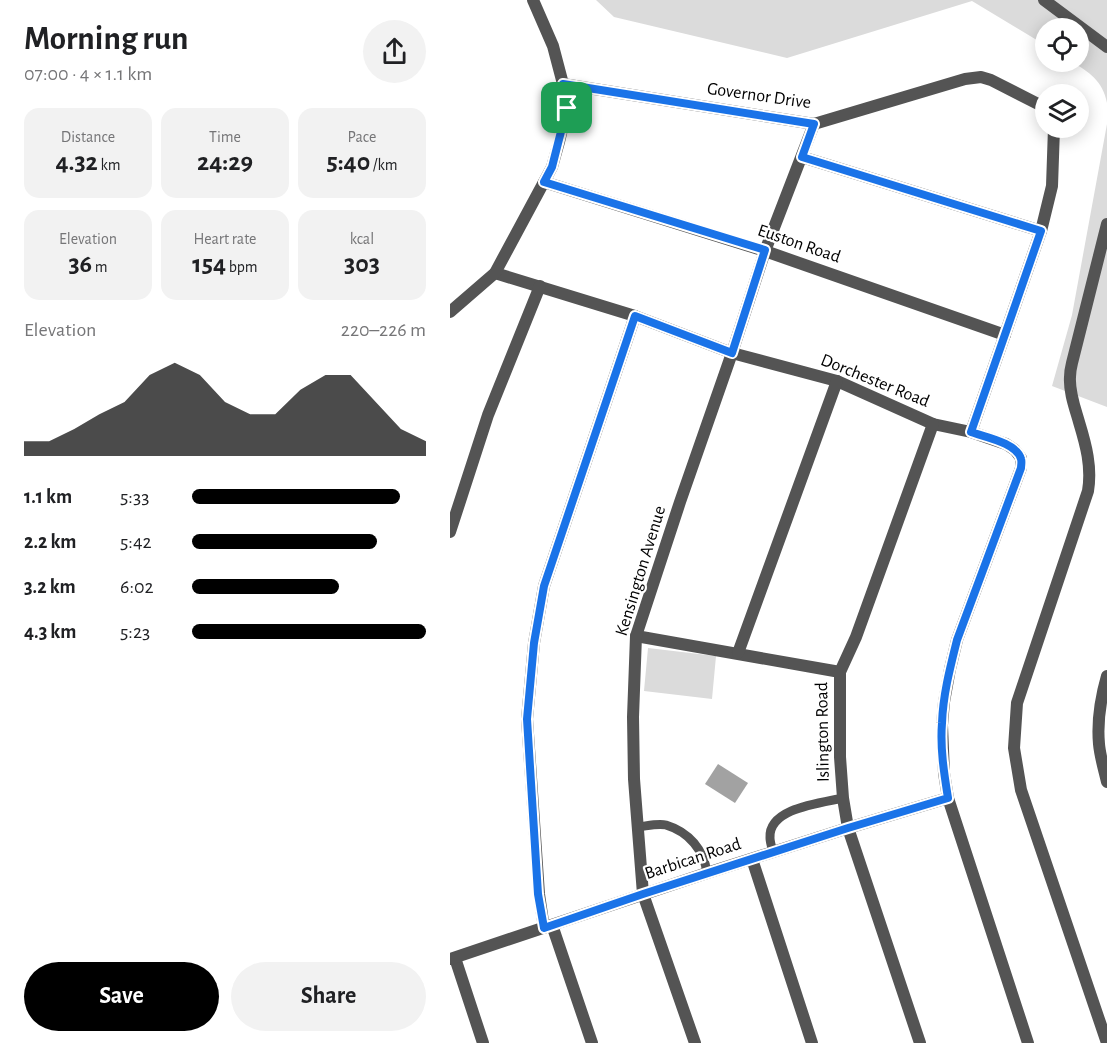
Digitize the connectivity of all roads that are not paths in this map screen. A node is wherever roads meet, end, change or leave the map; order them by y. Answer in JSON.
{"nodes":[{"id":1,"x":533,"y":0,"type":"edge"},
{"id":2,"x":1044,"y":0,"type":"edge"},
{"id":3,"x":1107,"y":47,"type":"edge"},
{"id":4,"x":563,"y":84,"type":"junction"},
{"id":5,"x":1035,"y":102,"type":"edge"},
{"id":6,"x":814,"y":124,"type":"junction"},
{"id":7,"x":1054,"y":138,"type":"edge"},
{"id":8,"x":802,"y":157,"type":"junction"},
{"id":9,"x":544,"y":182,"type":"junction"},
{"id":10,"x":1107,"y":225,"type":"edge"},
{"id":11,"x":1041,"y":231,"type":"junction"},
{"id":12,"x":765,"y":250,"type":"junction"},
{"id":13,"x":495,"y":273,"type":"junction"},
{"id":14,"x":540,"y":286,"type":"junction"},
{"id":15,"x":450,"y":312,"type":"edge"},
{"id":16,"x":635,"y":316,"type":"junction"},
{"id":17,"x":1005,"y":335,"type":"junction"},
{"id":18,"x":732,"y":353,"type":"junction"},
{"id":19,"x":837,"y":381,"type":"junction"},
{"id":20,"x":933,"y":424,"type":"junction"},
{"id":21,"x":971,"y":432,"type":"junction"},
{"id":22,"x":450,"y":532,"type":"edge"},
{"id":23,"x":636,"y":636,"type":"junction"},
{"id":24,"x":738,"y":654,"type":"junction"},
{"id":25,"x":840,"y":672,"type":"junction"},
{"id":26,"x":1107,"y":676,"type":"edge"},
{"id":27,"x":1107,"y":782,"type":"edge"},
{"id":28,"x":843,"y":798,"type":"junction"},
{"id":29,"x":948,"y":798,"type":"junction"},
{"id":30,"x":638,"y":827,"type":"junction"},
{"id":31,"x":848,"y":828,"type":"junction"},
{"id":32,"x":773,"y":852,"type":"junction"},
{"id":33,"x":752,"y":859,"type":"junction"},
{"id":34,"x":706,"y":873,"type":"junction"},
{"id":35,"x":643,"y":894,"type":"junction"},
{"id":36,"x":548,"y":927,"type":"junction"},
{"id":37,"x":452,"y":958,"type":"edge"},
{"id":38,"x":483,"y":1043,"type":"edge"},
{"id":39,"x":591,"y":1043,"type":"edge"},
{"id":40,"x":695,"y":1043,"type":"edge"},
{"id":41,"x":812,"y":1043,"type":"edge"},
{"id":42,"x":920,"y":1043,"type":"edge"},
{"id":43,"x":1028,"y":1043,"type":"edge"},
{"id":44,"x":1107,"y":1043,"type":"edge"}],
"edges":[{"from":1,"to":4,"type":"street"},
{"from":2,"to":3,"type":"street"},
{"from":4,"to":6,"type":"street","name":"Governor Drive"},
{"from":4,"to":9,"type":"street"},
{"from":5,"to":6,"type":"street","name":"Governor Drive"},
{"from":6,"to":8,"type":"street","name":"Kensington Avenue"},
{"from":7,"to":11,"type":"street"},
{"from":8,"to":11,"type":"street"},
{"from":8,"to":12,"type":"street","name":"Kensington Avenue"},
{"from":9,"to":12,"type":"street","name":"Euston Road"},
{"from":9,"to":13,"type":"street"},
{"from":10,"to":44,"type":"street"},
{"from":11,"to":17,"type":"street"},
{"from":12,"to":17,"type":"street","name":"Euston Road"},
{"from":12,"to":18,"type":"street","name":"Kensington Avenue"},
{"from":13,"to":14,"type":"street","name":"Dorchester Road"},
{"from":13,"to":15,"type":"street"},
{"from":14,"to":16,"type":"street","name":"Dorchester Road"},
{"from":14,"to":22,"type":"street"},
{"from":16,"to":18,"type":"street","name":"Dorchester Road"},
{"from":16,"to":36,"type":"street"},
{"from":17,"to":21,"type":"street"},
{"from":18,"to":19,"type":"street","name":"Dorchester Road"},
{"from":18,"to":23,"type":"street","name":"Kensington Avenue"},
{"from":19,"to":20,"type":"street","name":"Dorchester Road"},
{"from":19,"to":24,"type":"street"},
{"from":20,"to":21,"type":"street","name":"Dorchester Road"},
{"from":20,"to":25,"type":"street","name":"Islington Road"},
{"from":21,"to":29,"type":"street","name":"Dorchester Road"},
{"from":23,"to":24,"type":"street"},
{"from":23,"to":30,"type":"street","name":"Kensington Avenue"},
{"from":24,"to":25,"type":"street"},
{"from":25,"to":28,"type":"street","name":"Islington Road"},
{"from":26,"to":27,"type":"street"},
{"from":28,"to":31,"type":"street","name":"Islington Road"},
{"from":28,"to":32,"type":"lane"},
{"from":29,"to":31,"type":"street","name":"Barbican Road"},
{"from":29,"to":43,"type":"street"},
{"from":30,"to":34,"type":"lane"},
{"from":30,"to":35,"type":"street","name":"Kensington Avenue"},
{"from":31,"to":32,"type":"street","name":"Barbican Road"},
{"from":31,"to":42,"type":"street","name":"Islington Road"},
{"from":32,"to":33,"type":"street","name":"Barbican Road"},
{"from":33,"to":34,"type":"street","name":"Barbican Road"},
{"from":33,"to":41,"type":"street"},
{"from":34,"to":35,"type":"street","name":"Barbican Road"},
{"from":35,"to":36,"type":"street","name":"Barbican Road"},
{"from":35,"to":40,"type":"street","name":"Kensington Avenue"},
{"from":36,"to":37,"type":"street","name":"Barbican Road"},
{"from":36,"to":39,"type":"street"},
{"from":37,"to":38,"type":"street"}]}
